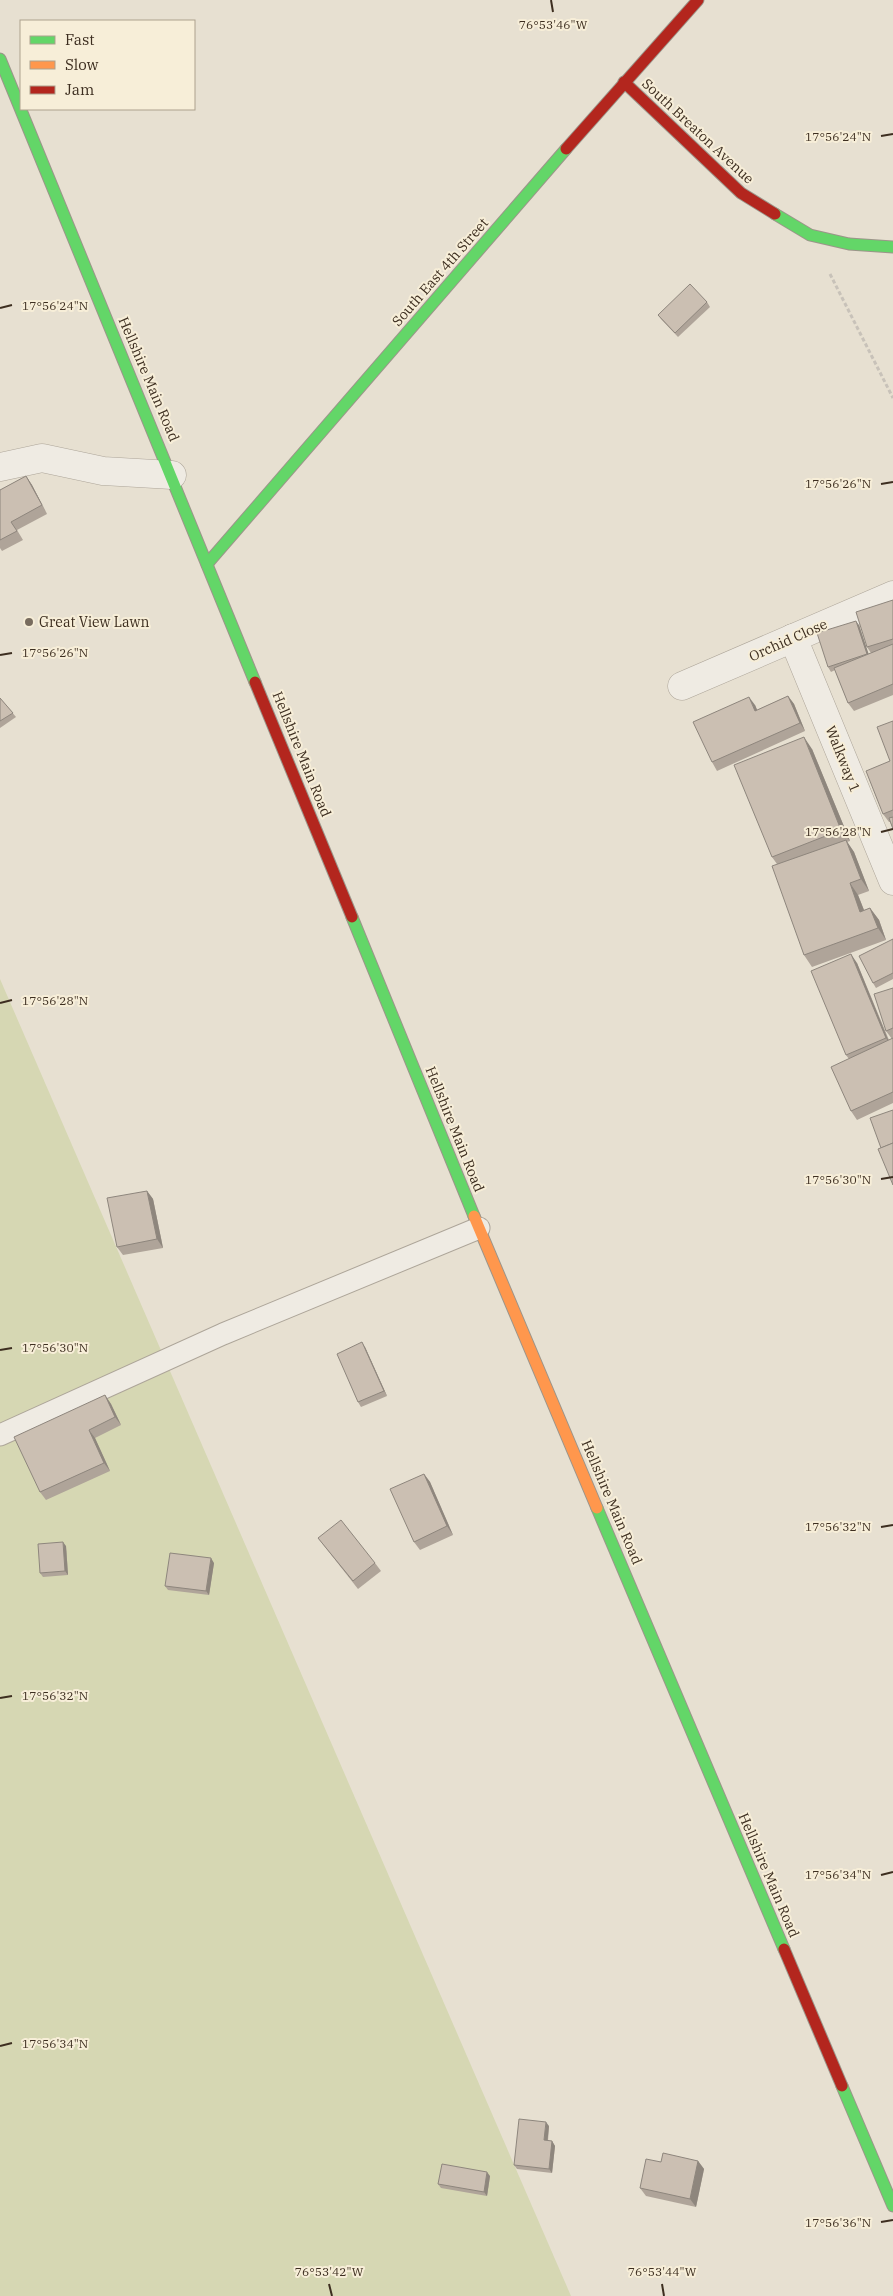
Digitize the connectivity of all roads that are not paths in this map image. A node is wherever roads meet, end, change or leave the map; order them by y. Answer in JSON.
{"nodes":[{"id":1,"x":698,"y":0,"type":"edge"},
{"id":2,"x":0,"y":59,"type":"edge"},
{"id":3,"x":624,"y":82,"type":"junction"},
{"id":4,"x":20,"y":107,"type":"edge"},
{"id":5,"x":21,"y":110,"type":"edge"},
{"id":6,"x":893,"y":247,"type":"edge"},
{"id":7,"x":0,"y":467,"type":"edge"},
{"id":8,"x":172,"y":476,"type":"junction"},
{"id":9,"x":207,"y":564,"type":"junction"},
{"id":10,"x":893,"y":594,"type":"edge"},
{"id":11,"x":793,"y":638,"type":"junction"},
{"id":12,"x":682,"y":686,"type":"dead end"},
{"id":13,"x":893,"y":881,"type":"edge"},
{"id":14,"x":479,"y":1228,"type":"junction"},
{"id":15,"x":0,"y":1435,"type":"edge"},
{"id":16,"x":893,"y":2206,"type":"edge"}],
"edges":[{"from":1,"to":3,"type":"main road","name":"South East 4th Street"},
{"from":2,"to":4,"type":"main road","name":"Hellshire Main Road"},
{"from":3,"to":6,"type":"main road","name":"South Breaton Avenue"},
{"from":3,"to":9,"type":"main road","name":"South East 4th Street"},
{"from":5,"to":8,"type":"main road","name":"Hellshire Main Road"},
{"from":7,"to":8,"type":"street"},
{"from":8,"to":9,"type":"main road","name":"Hellshire Main Road"},
{"from":9,"to":14,"type":"main road","name":"Hellshire Main Road"},
{"from":10,"to":11,"type":"street","name":"Orchid Close"},
{"from":11,"to":12,"type":"street","name":"Orchid Close"},
{"from":11,"to":13,"type":"street","name":"Walkway 1"},
{"from":14,"to":15,"type":"lane"},
{"from":14,"to":16,"type":"main road","name":"Hellshire Main Road"}]}
